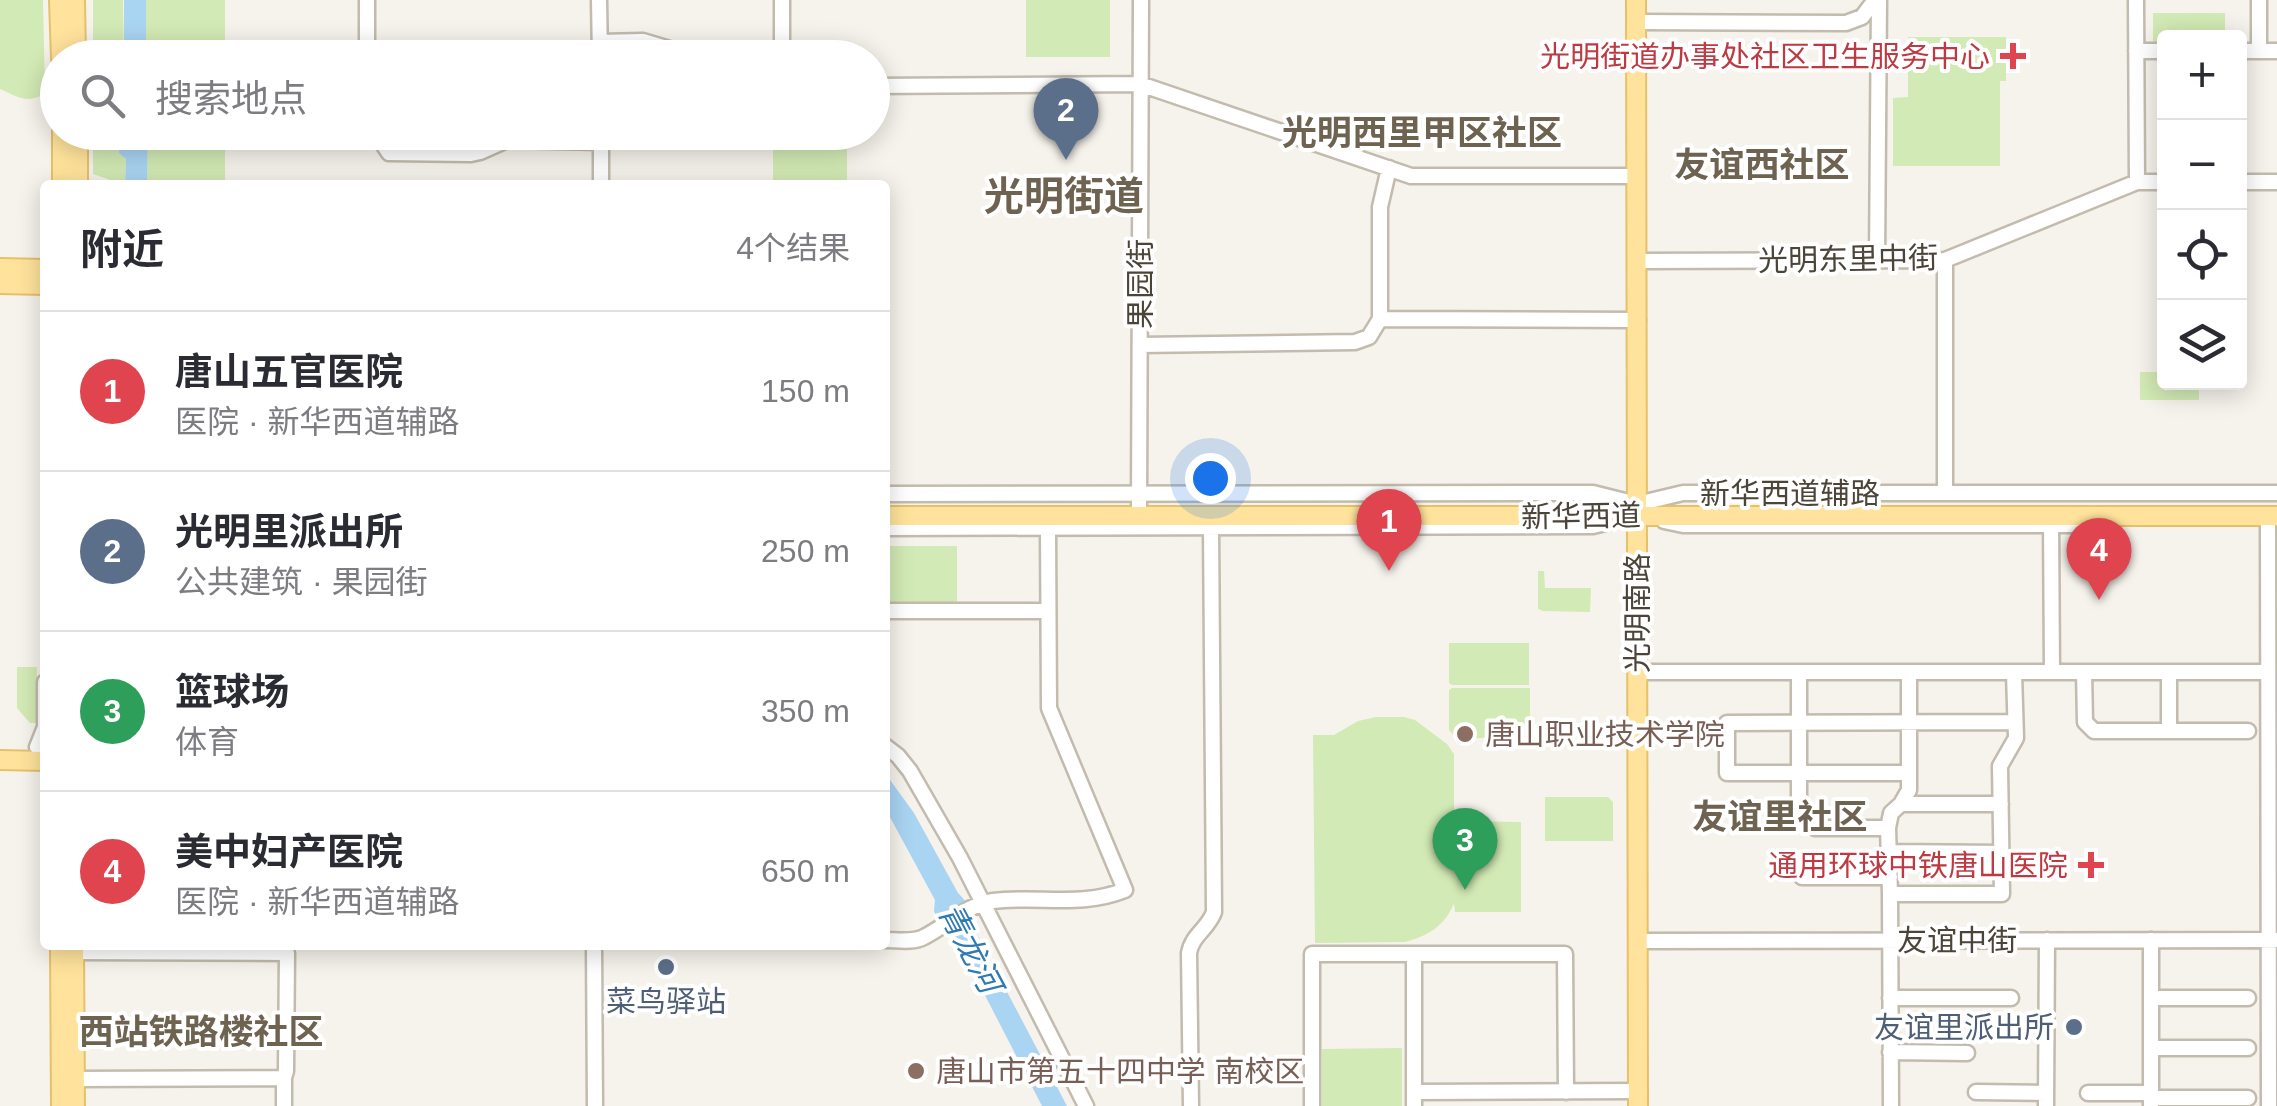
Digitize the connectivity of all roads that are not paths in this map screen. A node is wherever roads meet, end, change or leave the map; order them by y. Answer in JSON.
{"nodes":[{"id":1,"x":60,"y":0,"type":"edge"},
{"id":2,"x":76,"y":0,"type":"edge"},
{"id":3,"x":367,"y":0,"type":"edge"},
{"id":4,"x":599,"y":0,"type":"edge"},
{"id":5,"x":782,"y":0,"type":"edge"},
{"id":6,"x":1141,"y":0,"type":"edge"},
{"id":7,"x":1636,"y":0,"type":"edge"},
{"id":8,"x":1877,"y":0,"type":"edge"},
{"id":9,"x":2136,"y":0,"type":"edge"},
{"id":10,"x":2260,"y":0,"type":"edge"},
{"id":11,"x":1636,"y":22,"type":"junction"},
{"id":12,"x":60,"y":40,"type":"edge"},
{"id":13,"x":76,"y":40,"type":"edge"},
{"id":14,"x":367,"y":40,"type":"edge"},
{"id":15,"x":600,"y":40,"type":"edge"},
{"id":16,"x":782,"y":40,"type":"edge"},
{"id":17,"x":2136,"y":51,"type":"junction"},
{"id":18,"x":2157,"y":51,"type":"edge"},
{"id":19,"x":2247,"y":51,"type":"edge"},
{"id":20,"x":2260,"y":51,"type":"junction"},
{"id":21,"x":2277,"y":51,"type":"edge"},
{"id":22,"x":1140,"y":84,"type":"junction"},
{"id":23,"x":890,"y":86,"type":"edge"},
{"id":24,"x":62,"y":150,"type":"edge"},
{"id":25,"x":78,"y":150,"type":"edge"},
{"id":26,"x":387,"y":150,"type":"edge"},
{"id":27,"x":484,"y":150,"type":"edge"},
{"id":28,"x":601,"y":150,"type":"edge"},
{"id":29,"x":1389,"y":168,"type":"junction"},
{"id":30,"x":1637,"y":176,"type":"junction"},
{"id":31,"x":62,"y":180,"type":"edge"},
{"id":32,"x":78,"y":180,"type":"edge"},
{"id":33,"x":602,"y":180,"type":"edge"},
{"id":34,"x":2136,"y":182,"type":"junction"},
{"id":35,"x":2157,"y":182,"type":"edge"},
{"id":36,"x":2247,"y":182,"type":"edge"},
{"id":37,"x":2277,"y":182,"type":"edge"},
{"id":38,"x":1877,"y":260,"type":"junction"},
{"id":39,"x":1945,"y":260,"type":"junction"},
{"id":40,"x":1637,"y":261,"type":"junction"},
{"id":41,"x":0,"y":268,"type":"edge"},
{"id":42,"x":40,"y":269,"type":"edge"},
{"id":43,"x":0,"y":284,"type":"edge"},
{"id":44,"x":40,"y":285,"type":"edge"},
{"id":45,"x":1380,"y":319,"type":"junction"},
{"id":46,"x":1638,"y":320,"type":"junction"},
{"id":47,"x":1140,"y":345,"type":"junction"},
{"id":48,"x":1945,"y":493,"type":"junction"},
{"id":49,"x":2277,"y":493,"type":"edge"},
{"id":50,"x":890,"y":494,"type":"edge"},
{"id":51,"x":1140,"y":500,"type":"junction"},
{"id":52,"x":890,"y":508,"type":"edge"},
{"id":53,"x":1637,"y":509,"type":"junction"},
{"id":54,"x":890,"y":516,"type":"edge"},
{"id":55,"x":2273,"y":517,"type":"edge"},
{"id":56,"x":2051,"y":520,"type":"junction"},
{"id":57,"x":1211,"y":527,"type":"junction"},
{"id":58,"x":890,"y":528,"type":"edge"},
{"id":59,"x":1048,"y":528,"type":"junction"},
{"id":60,"x":1048,"y":611,"type":"junction"},
{"id":61,"x":890,"y":612,"type":"edge"},
{"id":62,"x":1638,"y":672,"type":"junction"},
{"id":63,"x":1798,"y":672,"type":"junction"},
{"id":64,"x":1909,"y":672,"type":"junction"},
{"id":65,"x":2052,"y":672,"type":"junction"},
{"id":66,"x":2084,"y":672,"type":"junction"},
{"id":67,"x":2168,"y":672,"type":"junction"},
{"id":68,"x":2268,"y":672,"type":"junction"},
{"id":69,"x":2014,"y":673,"type":"junction"},
{"id":70,"x":2015,"y":722,"type":"junction"},
{"id":71,"x":2273,"y":722,"type":"edge"},
{"id":72,"x":1799,"y":723,"type":"junction"},
{"id":73,"x":1909,"y":723,"type":"junction"},
{"id":74,"x":2168,"y":731,"type":"junction"},
{"id":75,"x":2248,"y":731,"type":"dead end"},
{"id":76,"x":890,"y":750,"type":"edge"},
{"id":77,"x":40,"y":754,"type":"edge"},
{"id":78,"x":0,"y":760,"type":"edge"},
{"id":79,"x":2273,"y":769,"type":"edge"},
{"id":80,"x":0,"y":770,"type":"edge"},
{"id":81,"x":40,"y":771,"type":"edge"},
{"id":82,"x":1799,"y":773,"type":"junction"},
{"id":83,"x":1909,"y":773,"type":"junction"},
{"id":84,"x":1800,"y":800,"type":"dead end"},
{"id":85,"x":1902,"y":804,"type":"junction"},
{"id":86,"x":2001,"y":804,"type":"junction"},
{"id":87,"x":1815,"y":828,"type":"dead end"},
{"id":88,"x":1888,"y":828,"type":"junction"},
{"id":89,"x":1890,"y":852,"type":"junction"},
{"id":90,"x":2002,"y":853,"type":"junction"},
{"id":91,"x":1890,"y":877,"type":"junction"},
{"id":92,"x":1802,"y":878,"type":"dead end"},
{"id":93,"x":1890,"y":894,"type":"junction"},
{"id":94,"x":977,"y":906,"type":"junction"},
{"id":95,"x":890,"y":940,"type":"edge"},
{"id":96,"x":1890,"y":940,"type":"junction"},
{"id":97,"x":2047,"y":940,"type":"junction"},
{"id":98,"x":2150,"y":940,"type":"junction"},
{"id":99,"x":2273,"y":940,"type":"edge"},
{"id":100,"x":1638,"y":941,"type":"junction"},
{"id":101,"x":69,"y":950,"type":"edge"},
{"id":102,"x":69,"y":950,"type":"edge"},
{"id":103,"x":178,"y":950,"type":"edge"},
{"id":104,"x":594,"y":950,"type":"edge"},
{"id":105,"x":1414,"y":954,"type":"junction"},
{"id":106,"x":1890,"y":998,"type":"junction"},
{"id":107,"x":2011,"y":998,"type":"dead end"},
{"id":108,"x":2150,"y":998,"type":"junction"},
{"id":109,"x":2248,"y":998,"type":"dead end"},
{"id":110,"x":2273,"y":1007,"type":"edge"},
{"id":111,"x":2150,"y":1048,"type":"junction"},
{"id":112,"x":2248,"y":1048,"type":"dead end"},
{"id":113,"x":1890,"y":1052,"type":"junction"},
{"id":114,"x":1967,"y":1053,"type":"dead end"},
{"id":115,"x":284,"y":1078,"type":"junction"},
{"id":116,"x":74,"y":1079,"type":"junction"},
{"id":117,"x":1566,"y":1092,"type":"junction"},
{"id":118,"x":1976,"y":1092,"type":"dead end"},
{"id":119,"x":2088,"y":1093,"type":"dead end"},
{"id":120,"x":1638,"y":1098,"type":"edge"},
{"id":121,"x":2248,"y":1098,"type":"dead end"},
{"id":122,"x":1414,"y":1099,"type":"edge"},
{"id":123,"x":2046,"y":1099,"type":"edge"},
{"id":124,"x":2151,"y":1099,"type":"edge"},
{"id":125,"x":62,"y":1106,"type":"edge"},
{"id":126,"x":75,"y":1106,"type":"edge"},
{"id":127,"x":284,"y":1106,"type":"edge"},
{"id":128,"x":595,"y":1106,"type":"edge"},
{"id":129,"x":1086,"y":1106,"type":"edge"},
{"id":130,"x":1191,"y":1106,"type":"edge"},
{"id":131,"x":1312,"y":1106,"type":"edge"},
{"id":132,"x":1891,"y":1106,"type":"edge"},
{"id":133,"x":2269,"y":1106,"type":"edge"}],
"edges":[{"from":1,"to":12,"type":"main road"},
{"from":2,"to":13,"type":"main road"},
{"from":3,"to":14,"type":"street"},
{"from":4,"to":15,"type":"street"},
{"from":5,"to":16,"type":"street"},
{"from":6,"to":22,"type":"street","name":"果园街"},
{"from":7,"to":11,"type":"main road","name":"光明南路"},
{"from":8,"to":11,"type":"street"},
{"from":8,"to":38,"type":"street"},
{"from":9,"to":17,"type":"street"},
{"from":10,"to":20,"type":"street"},
{"from":11,"to":30,"type":"main road","name":"光明南路"},
{"from":17,"to":18,"type":"street"},
{"from":17,"to":34,"type":"street"},
{"from":19,"to":20,"type":"street"},
{"from":20,"to":21,"type":"street"},
{"from":22,"to":23,"type":"street"},
{"from":22,"to":29,"type":"street"},
{"from":22,"to":47,"type":"street","name":"果园街"},
{"from":24,"to":31,"type":"main road"},
{"from":25,"to":32,"type":"main road"},
{"from":26,"to":27,"type":"street"},
{"from":28,"to":33,"type":"street"},
{"from":29,"to":30,"type":"street"},
{"from":29,"to":45,"type":"street"},
{"from":30,"to":40,"type":"main road","name":"光明南路"},
{"from":34,"to":35,"type":"street","name":"光明东里中街"},
{"from":34,"to":39,"type":"street","name":"光明东里中街"},
{"from":36,"to":37,"type":"street"},
{"from":38,"to":39,"type":"street","name":"光明东里中街"},
{"from":38,"to":40,"type":"street","name":"光明东里中街"},
{"from":39,"to":48,"type":"street"},
{"from":40,"to":46,"type":"main road","name":"光明南路"},
{"from":41,"to":42,"type":"main road"},
{"from":43,"to":44,"type":"main road"},
{"from":45,"to":46,"type":"street"},
{"from":45,"to":47,"type":"street"},
{"from":46,"to":53,"type":"main road","name":"光明南路"},
{"from":47,"to":51,"type":"street","name":"果园街"},
{"from":48,"to":49,"type":"street","name":"新华西道辅路"},
{"from":48,"to":53,"type":"street","name":"新华西道辅路"},
{"from":50,"to":51,"type":"street"},
{"from":51,"to":52,"type":"main road","name":"新华西道"},
{"from":51,"to":53,"type":"main road","name":"新华西道"},
{"from":53,"to":54,"type":"main road","name":"新华西道"},
{"from":53,"to":55,"type":"main road","name":"新华西道"},
{"from":53,"to":56,"type":"main road","name":"新华西道"},
{"from":53,"to":57,"type":"street","name":"新华西道辅路"},
{"from":53,"to":62,"type":"main road","name":"光明南路"},
{"from":55,"to":56,"type":"main road","name":"新华西道"},
{"from":55,"to":68,"type":"street"},
{"from":56,"to":65,"type":"street"},
{"from":57,"to":59,"type":"street","name":"新华西道辅路"},
{"from":57,"to":130,"type":"street"},
{"from":58,"to":59,"type":"street","name":"新华西道辅路"},
{"from":59,"to":60,"type":"street"},
{"from":60,"to":61,"type":"street"},
{"from":60,"to":94,"type":"street"},
{"from":62,"to":63,"type":"street"},
{"from":62,"to":100,"type":"main road","name":"光明南路"},
{"from":63,"to":64,"type":"street"},
{"from":63,"to":72,"type":"street"},
{"from":64,"to":69,"type":"street"},
{"from":64,"to":73,"type":"street"},
{"from":65,"to":66,"type":"street"},
{"from":65,"to":69,"type":"street"},
{"from":66,"to":67,"type":"street"},
{"from":66,"to":74,"type":"street"},
{"from":67,"to":68,"type":"street"},
{"from":67,"to":74,"type":"street"},
{"from":68,"to":71,"type":"street"},
{"from":69,"to":70,"type":"street"},
{"from":70,"to":73,"type":"street"},
{"from":70,"to":86,"type":"street"},
{"from":71,"to":79,"type":"street"},
{"from":72,"to":73,"type":"street"},
{"from":72,"to":82,"type":"street"},
{"from":72,"to":82,"type":"street"},
{"from":73,"to":83,"type":"street"},
{"from":74,"to":75,"type":"street"},
{"from":76,"to":94,"type":"street"},
{"from":77,"to":78,"type":"main road"},
{"from":79,"to":99,"type":"street"},
{"from":80,"to":81,"type":"main road"},
{"from":82,"to":83,"type":"street"},
{"from":82,"to":84,"type":"street"},
{"from":83,"to":85,"type":"street"},
{"from":85,"to":86,"type":"street"},
{"from":85,"to":88,"type":"street"},
{"from":86,"to":90,"type":"street"},
{"from":87,"to":88,"type":"street"},
{"from":88,"to":89,"type":"street"},
{"from":89,"to":90,"type":"street"},
{"from":89,"to":91,"type":"street"},
{"from":90,"to":93,"type":"street"},
{"from":91,"to":92,"type":"street"},
{"from":91,"to":93,"type":"street"},
{"from":93,"to":96,"type":"street"},
{"from":94,"to":95,"type":"street"},
{"from":94,"to":129,"type":"street"},
{"from":96,"to":97,"type":"street","name":"友谊中街"},
{"from":96,"to":100,"type":"street","name":"友谊中街"},
{"from":96,"to":106,"type":"street"},
{"from":97,"to":98,"type":"street","name":"友谊中街"},
{"from":97,"to":123,"type":"street"},
{"from":98,"to":99,"type":"street","name":"友谊中街"},
{"from":98,"to":108,"type":"street"},
{"from":99,"to":110,"type":"street"},
{"from":100,"to":120,"type":"main road","name":"光明南路"},
{"from":101,"to":116,"type":"main road"},
{"from":102,"to":125,"type":"main road"},
{"from":103,"to":115,"type":"street"},
{"from":104,"to":128,"type":"street"},
{"from":105,"to":117,"type":"street"},
{"from":105,"to":122,"type":"street"},
{"from":105,"to":131,"type":"street"},
{"from":106,"to":107,"type":"street"},
{"from":106,"to":113,"type":"street"},
{"from":108,"to":109,"type":"street"},
{"from":108,"to":111,"type":"street"},
{"from":110,"to":133,"type":"street"},
{"from":111,"to":112,"type":"street"},
{"from":111,"to":124,"type":"street"},
{"from":113,"to":114,"type":"street"},
{"from":113,"to":132,"type":"street"},
{"from":115,"to":116,"type":"street"},
{"from":115,"to":127,"type":"street"},
{"from":116,"to":126,"type":"main road"},
{"from":117,"to":120,"type":"street"},
{"from":117,"to":122,"type":"street"},
{"from":118,"to":123,"type":"street"},
{"from":119,"to":124,"type":"street"},
{"from":121,"to":124,"type":"street"}]}
